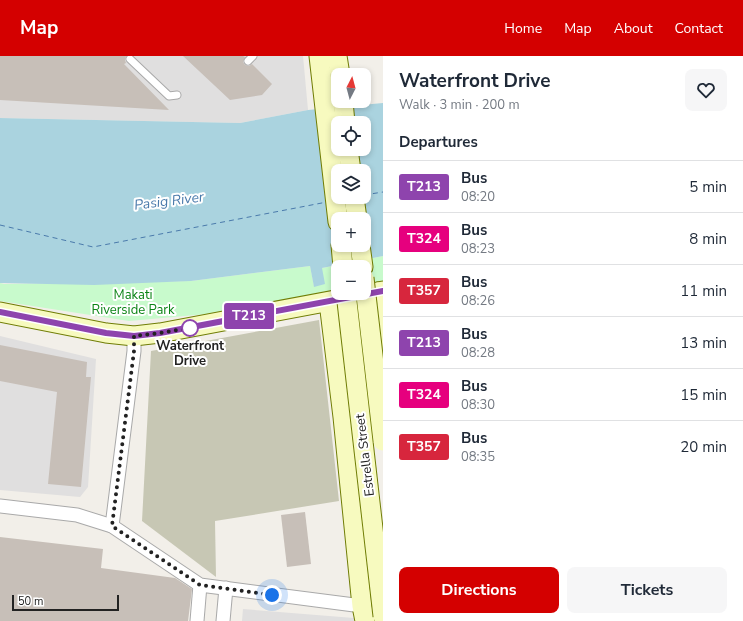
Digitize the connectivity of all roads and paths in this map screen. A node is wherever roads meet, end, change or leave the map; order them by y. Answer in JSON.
{"nodes":[{"id":1,"x":319,"y":56,"type":"edge"},
{"id":2,"x":337,"y":56,"type":"edge"},
{"id":3,"x":130,"y":59,"type":"dead end"},
{"id":4,"x":339,"y":68,"type":"edge"},
{"id":5,"x":178,"y":95,"type":"dead end"},
{"id":6,"x":337,"y":212,"type":"edge"},
{"id":7,"x":380,"y":291,"type":"edge"},
{"id":8,"x":347,"y":300,"type":"edge"},
{"id":9,"x":367,"y":300,"type":"edge"},
{"id":10,"x":329,"y":302,"type":"junction"},
{"id":11,"x":0,"y":312,"type":"edge"},
{"id":12,"x":134,"y":336,"type":"junction"},
{"id":13,"x":383,"y":343,"type":"edge"},
{"id":14,"x":383,"y":399,"type":"edge"},
{"id":15,"x":343,"y":417,"type":"junction"},
{"id":16,"x":383,"y":441,"type":"edge"},
{"id":17,"x":0,"y":506,"type":"edge"},
{"id":18,"x":112,"y":526,"type":"junction"},
{"id":19,"x":200,"y":585,"type":"junction"},
{"id":20,"x":226,"y":588,"type":"junction"},
{"id":21,"x":364,"y":614,"type":"edge"},
{"id":22,"x":383,"y":616,"type":"edge"},
{"id":23,"x":197,"y":621,"type":"edge"},
{"id":24,"x":223,"y":621,"type":"edge"}],
"edges":[{"from":1,"to":6,"type":"main road"},
{"from":2,"to":4,"type":"main road"},
{"from":3,"to":5,"type":"lane"},
{"from":7,"to":10,"type":"main road"},
{"from":7,"to":13,"type":"main road"},
{"from":8,"to":22,"type":"main road","name":"Estrella Street","bridge":true},
{"from":9,"to":16,"type":"main road","name":"Estrella Street","bridge":true},
{"from":10,"to":12,"type":"main road"},
{"from":10,"to":15,"type":"main road","name":"Estrella Street"},
{"from":11,"to":12,"type":"main road"},
{"from":12,"to":18,"type":"street"},
{"from":14,"to":15,"type":"main road"},
{"from":15,"to":21,"type":"main road","name":"Estrella Street"},
{"from":17,"to":18,"type":"street"},
{"from":18,"to":19,"type":"street"},
{"from":19,"to":20,"type":"street"},
{"from":19,"to":23,"type":"street"},
{"from":20,"to":21,"type":"street"},
{"from":20,"to":24,"type":"street"}]}
